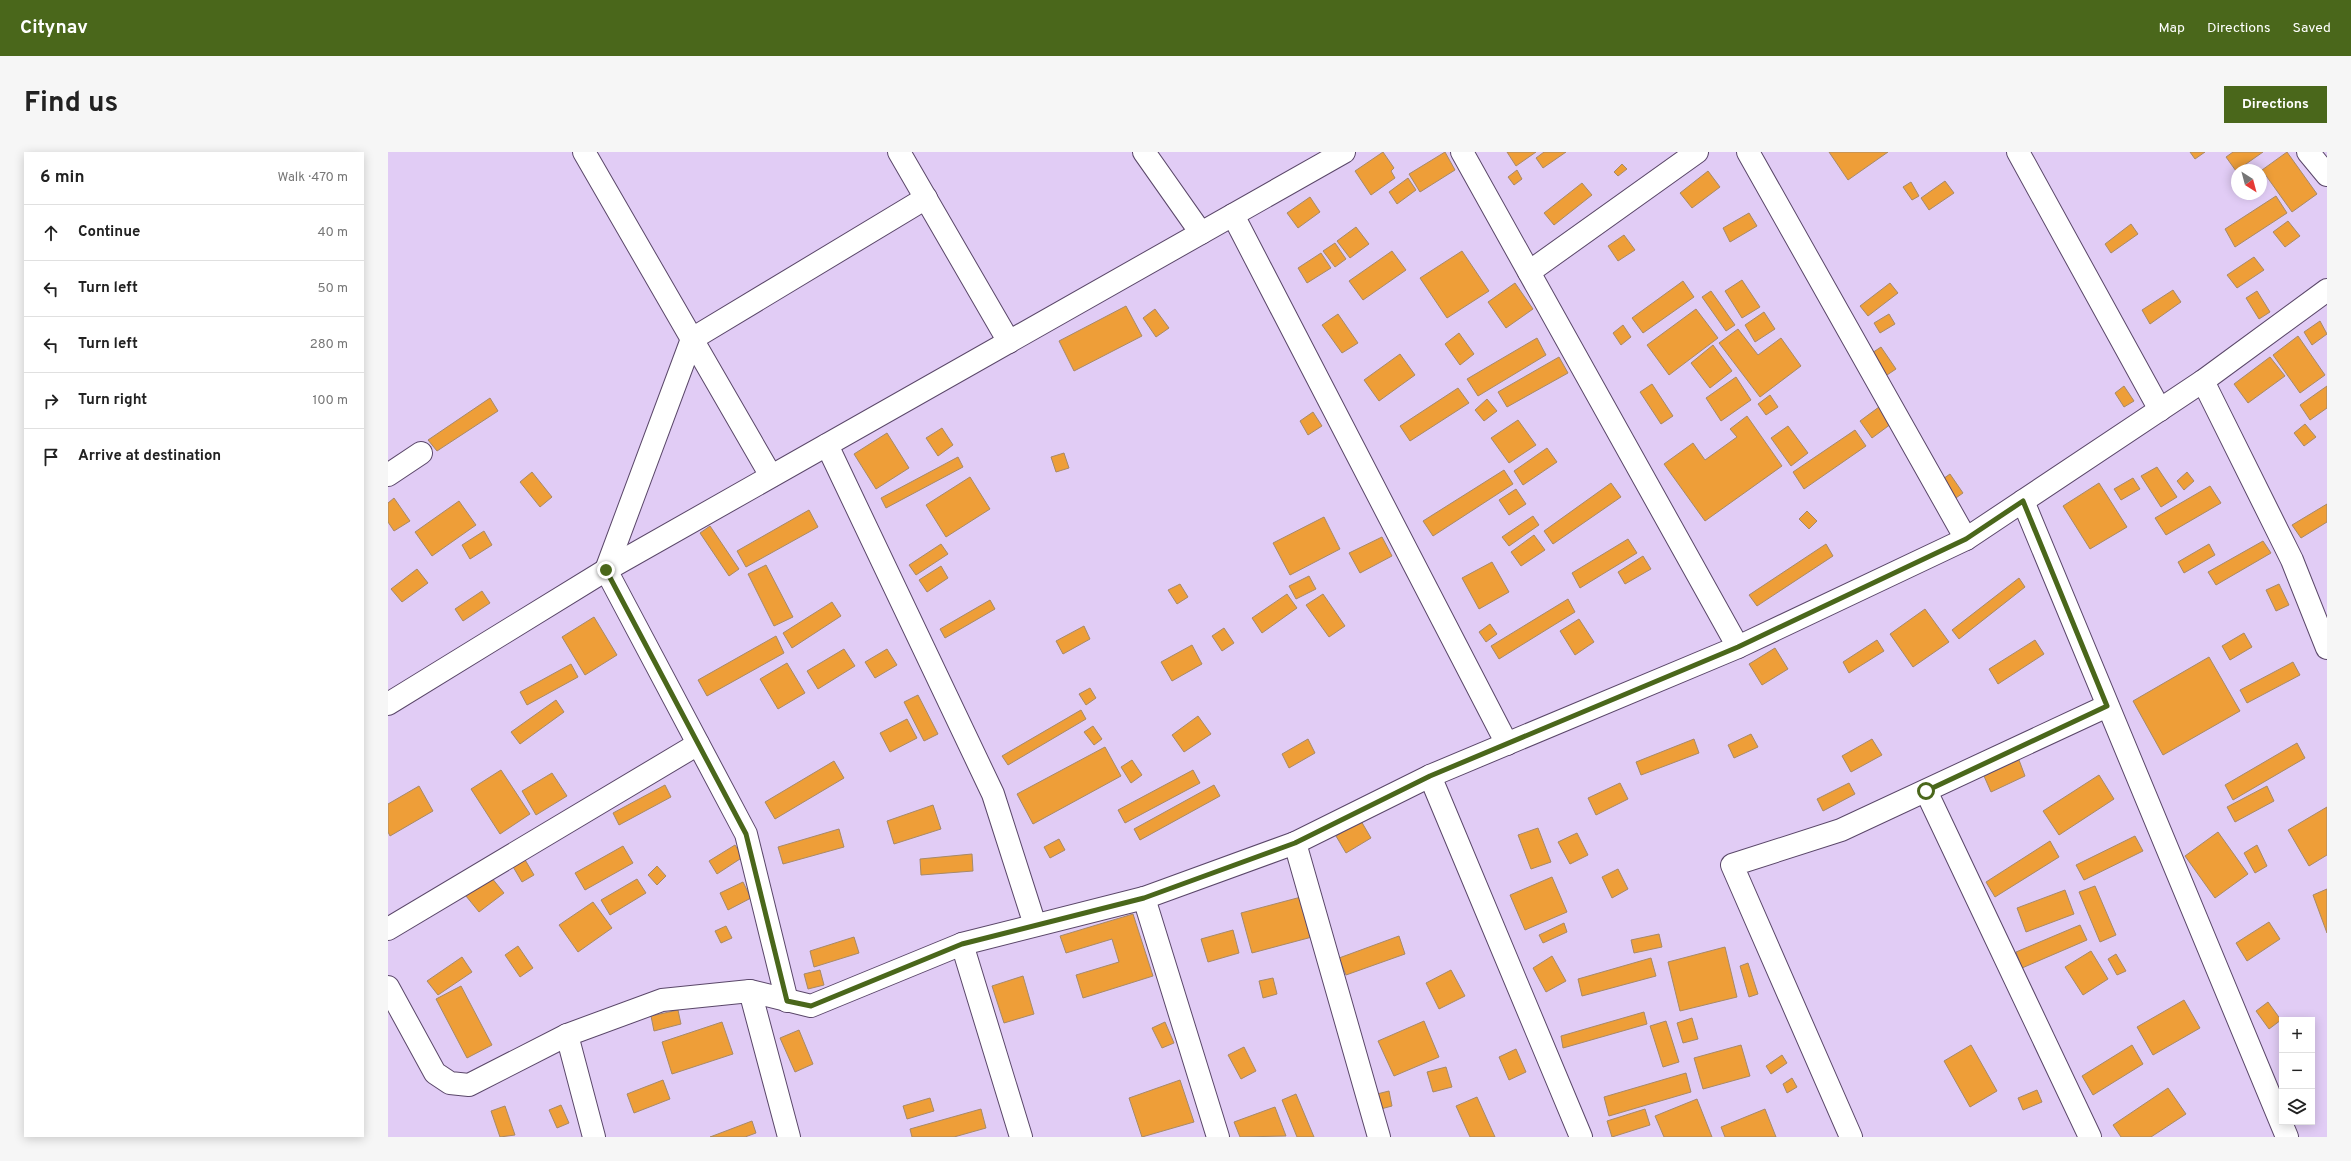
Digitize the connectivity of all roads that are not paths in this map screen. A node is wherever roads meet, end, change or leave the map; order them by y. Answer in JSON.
{"nodes":[{"id":1,"x":584,"y":152,"type":"edge"},
{"id":2,"x":899,"y":152,"type":"edge"},
{"id":3,"x":1144,"y":152,"type":"edge"},
{"id":4,"x":1344,"y":152,"type":"edge"},
{"id":5,"x":1462,"y":152,"type":"edge"},
{"id":6,"x":1697,"y":152,"type":"edge"},
{"id":7,"x":1748,"y":152,"type":"edge"},
{"id":8,"x":2018,"y":152,"type":"edge"},
{"id":9,"x":2308,"y":152,"type":"edge"},
{"id":10,"x":2327,"y":175,"type":"edge"},
{"id":11,"x":926,"y":198,"type":"junction"},
{"id":12,"x":1233,"y":215,"type":"junction"},
{"id":13,"x":1200,"y":233,"type":"junction"},
{"id":14,"x":1528,"y":272,"type":"junction"},
{"id":15,"x":2327,"y":290,"type":"edge"},
{"id":16,"x":692,"y":339,"type":"junction"},
{"id":17,"x":1009,"y":342,"type":"junction"},
{"id":18,"x":2203,"y":381,"type":"junction"},
{"id":19,"x":2160,"y":410,"type":"junction"},
{"id":20,"x":827,"y":445,"type":"junction"},
{"id":21,"x":421,"y":453,"type":"dead end"},
{"id":22,"x":388,"y":475,"type":"edge"},
{"id":23,"x":771,"y":476,"type":"junction"},
{"id":24,"x":2023,"y":501,"type":"junction"},
{"id":25,"x":1966,"y":539,"type":"junction"},
{"id":26,"x":606,"y":570,"type":"junction"},
{"id":27,"x":1738,"y":647,"type":"junction"},
{"id":28,"x":2327,"y":648,"type":"edge"},
{"id":29,"x":388,"y":704,"type":"edge"},
{"id":30,"x":2107,"y":706,"type":"junction"},
{"id":31,"x":698,"y":744,"type":"junction"},
{"id":32,"x":1507,"y":744,"type":"junction"},
{"id":33,"x":1430,"y":776,"type":"junction"},
{"id":34,"x":1926,"y":791,"type":"junction"},
{"id":35,"x":1295,"y":843,"type":"junction"},
{"id":36,"x":1144,"y":898,"type":"junction"},
{"id":37,"x":1035,"y":925,"type":"junction"},
{"id":38,"x":388,"y":929,"type":"edge"},
{"id":39,"x":962,"y":944,"type":"junction"},
{"id":40,"x":750,"y":991,"type":"junction"},
{"id":41,"x":391,"y":999,"type":"edge"},
{"id":42,"x":787,"y":1001,"type":"junction"},
{"id":43,"x":567,"y":1035,"type":"junction"},
{"id":44,"x":594,"y":1137,"type":"edge"},
{"id":45,"x":789,"y":1137,"type":"edge"},
{"id":46,"x":1021,"y":1137,"type":"edge"},
{"id":47,"x":1218,"y":1137,"type":"edge"},
{"id":48,"x":1379,"y":1137,"type":"edge"},
{"id":49,"x":1582,"y":1137,"type":"edge"},
{"id":50,"x":1851,"y":1137,"type":"edge"},
{"id":51,"x":2090,"y":1137,"type":"edge"},
{"id":52,"x":2287,"y":1137,"type":"edge"}],
"edges":[{"from":1,"to":16,"type":"street"},
{"from":2,"to":11,"type":"street"},
{"from":3,"to":13,"type":"street"},
{"from":4,"to":12,"type":"street"},
{"from":5,"to":14,"type":"street"},
{"from":6,"to":14,"type":"street"},
{"from":7,"to":25,"type":"street"},
{"from":8,"to":19,"type":"street"},
{"from":9,"to":10,"type":"street"},
{"from":11,"to":16,"type":"street"},
{"from":11,"to":17,"type":"street"},
{"from":12,"to":13,"type":"street"},
{"from":12,"to":32,"type":"street"},
{"from":13,"to":17,"type":"street"},
{"from":14,"to":27,"type":"street"},
{"from":15,"to":18,"type":"street"},
{"from":16,"to":23,"type":"street"},
{"from":16,"to":26,"type":"street"},
{"from":17,"to":20,"type":"street"},
{"from":18,"to":19,"type":"street"},
{"from":18,"to":28,"type":"street"},
{"from":19,"to":24,"type":"street"},
{"from":20,"to":23,"type":"street"},
{"from":20,"to":37,"type":"street"},
{"from":21,"to":22,"type":"street"},
{"from":23,"to":26,"type":"street"},
{"from":24,"to":25,"type":"street"},
{"from":24,"to":30,"type":"street"},
{"from":25,"to":27,"type":"street"},
{"from":26,"to":29,"type":"street"},
{"from":26,"to":31,"type":"street"},
{"from":27,"to":32,"type":"street"},
{"from":30,"to":34,"type":"street"},
{"from":30,"to":52,"type":"street"},
{"from":31,"to":38,"type":"street"},
{"from":31,"to":42,"type":"street"},
{"from":32,"to":33,"type":"street"},
{"from":33,"to":35,"type":"street"},
{"from":33,"to":49,"type":"street"},
{"from":34,"to":50,"type":"street"},
{"from":34,"to":51,"type":"street"},
{"from":35,"to":36,"type":"street"},
{"from":35,"to":48,"type":"street"},
{"from":36,"to":37,"type":"street"},
{"from":36,"to":47,"type":"street"},
{"from":37,"to":39,"type":"street"},
{"from":39,"to":42,"type":"street"},
{"from":39,"to":46,"type":"street"},
{"from":40,"to":42,"type":"street"},
{"from":40,"to":43,"type":"street"},
{"from":40,"to":45,"type":"street"},
{"from":41,"to":43,"type":"street"},
{"from":43,"to":44,"type":"street"}]}
